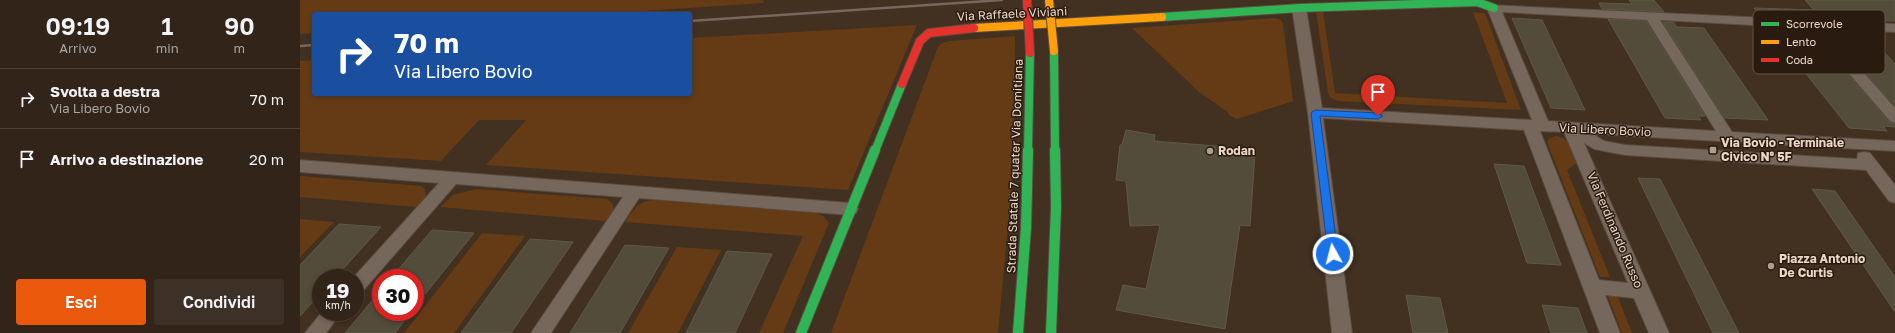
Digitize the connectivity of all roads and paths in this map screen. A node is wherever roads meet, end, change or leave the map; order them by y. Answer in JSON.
{"nodes":[{"id":1,"x":1027,"y":0,"type":"edge"},
{"id":2,"x":1049,"y":0,"type":"edge"},
{"id":3,"x":1476,"y":1,"type":"edge"},
{"id":4,"x":1299,"y":8,"type":"junction"},
{"id":5,"x":1494,"y":8,"type":"junction"},
{"id":6,"x":1652,"y":16,"type":"junction"},
{"id":7,"x":1753,"y":21,"type":"edge"},
{"id":8,"x":1885,"y":28,"type":"edge"},
{"id":9,"x":1895,"y":28,"type":"edge"},
{"id":10,"x":1857,"y":74,"type":"edge"},
{"id":11,"x":1315,"y":113,"type":"junction"},
{"id":12,"x":1895,"y":118,"type":"edge"},
{"id":13,"x":1536,"y":126,"type":"junction"},
{"id":14,"x":1570,"y":128,"type":"junction"},
{"id":15,"x":1728,"y":137,"type":"junction"},
{"id":16,"x":1854,"y":144,"type":"junction"},
{"id":17,"x":1895,"y":146,"type":"edge"},
{"id":18,"x":1870,"y":165,"type":"junction"},
{"id":19,"x":300,"y":166,"type":"edge"},
{"id":20,"x":452,"y":178,"type":"junction"},
{"id":21,"x":635,"y":192,"type":"junction"},
{"id":22,"x":1895,"y":197,"type":"edge"},
{"id":23,"x":850,"y":209,"type":"junction"},
{"id":24,"x":364,"y":278,"type":"edge"},
{"id":25,"x":1593,"y":287,"type":"junction"},
{"id":26,"x":1641,"y":291,"type":"junction"},
{"id":27,"x":326,"y":321,"type":"edge"},
{"id":28,"x":315,"y":333,"type":"edge"},
{"id":29,"x":541,"y":333,"type":"edge"},
{"id":30,"x":801,"y":333,"type":"edge"},
{"id":31,"x":1018,"y":333,"type":"edge"},
{"id":32,"x":1051,"y":333,"type":"edge"},
{"id":33,"x":1342,"y":333,"type":"edge"},
{"id":34,"x":1610,"y":333,"type":"edge"},
{"id":35,"x":1659,"y":333,"type":"edge"}],
"edges":[{"from":1,"to":31,"type":"main road","name":"Strada Statale 7 quater Via Domitiana","bridge":true},
{"from":2,"to":32,"type":"main road","bridge":true},
{"from":3,"to":4,"type":"main road","name":"Via Raffaele Viviani"},
{"from":3,"to":5,"type":"main road","name":"Via Raffaele Viviani"},
{"from":4,"to":11,"type":"street"},
{"from":4,"to":23,"type":"main road","name":"Via Raffaele Viviani"},
{"from":5,"to":6,"type":"street"},
{"from":5,"to":13,"type":"street"},
{"from":6,"to":7,"type":"street"},
{"from":6,"to":15,"type":"street"},
{"from":8,"to":9,"type":"street"},
{"from":10,"to":12,"type":"street"},
{"from":11,"to":13,"type":"street","name":"Via Libero Bovio"},
{"from":11,"to":33,"type":"street"},
{"from":13,"to":14,"type":"street","name":"Via Libero Bovio"},
{"from":13,"to":25,"type":"street"},
{"from":14,"to":15,"type":"street","name":"Via Libero Bovio"},
{"from":14,"to":18,"type":"street"},
{"from":14,"to":26,"type":"street","name":"Via Ferdinando Russo"},
{"from":15,"to":16,"type":"street","name":"Via Libero Bovio"},
{"from":16,"to":17,"type":"street","name":"Via Libero Bovio"},
{"from":16,"to":18,"type":"street"},
{"from":18,"to":22,"type":"street"},
{"from":19,"to":20,"type":"street"},
{"from":20,"to":21,"type":"street"},
{"from":20,"to":24,"type":"street"},
{"from":21,"to":23,"type":"street"},
{"from":21,"to":29,"type":"street"},
{"from":23,"to":30,"type":"main road","name":"Via Raffaele Viviani"},
{"from":25,"to":26,"type":"street"},
{"from":25,"to":34,"type":"street"},
{"from":26,"to":35,"type":"street","name":"Via Ferdinando Russo"},
{"from":27,"to":28,"type":"street"}]}
